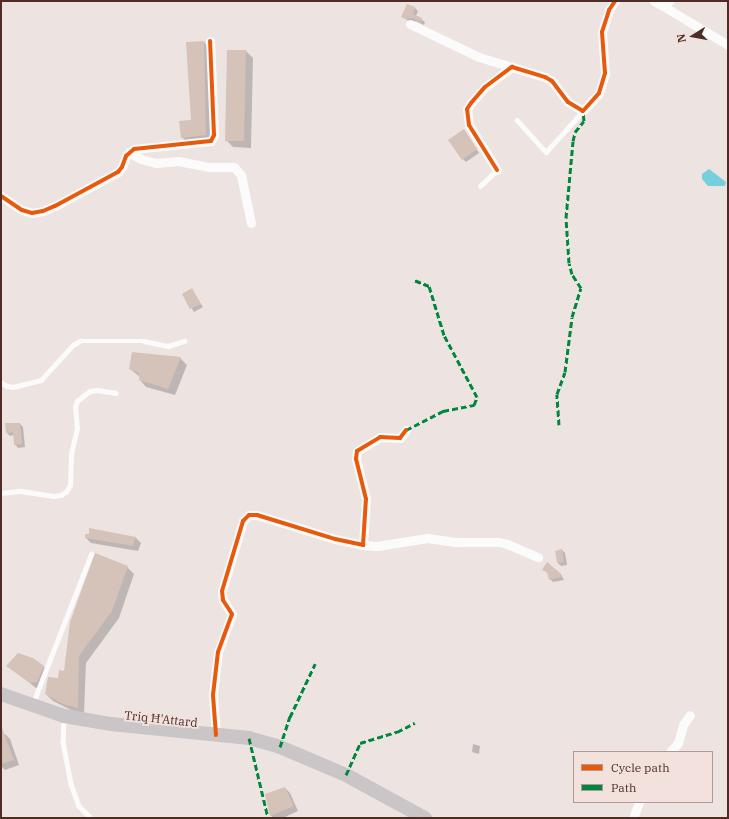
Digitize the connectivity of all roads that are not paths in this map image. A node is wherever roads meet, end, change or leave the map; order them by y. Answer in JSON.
{"nodes":[{"id":1,"x":615,"y":1,"type":"edge"},
{"id":2,"x":654,"y":1,"type":"edge"},
{"id":3,"x":666,"y":4,"type":"edge"},
{"id":4,"x":410,"y":24,"type":"dead end"},
{"id":5,"x":210,"y":40,"type":"dead end"},
{"id":6,"x":728,"y":45,"type":"edge"},
{"id":7,"x":512,"y":67,"type":"junction"},
{"id":8,"x":583,"y":111,"type":"junction"},
{"id":9,"x":517,"y":120,"type":"dead end"},
{"id":10,"x":129,"y":152,"type":"junction"},
{"id":11,"x":497,"y":170,"type":"joint"},
{"id":12,"x":480,"y":186,"type":"dead end"},
{"id":13,"x":1,"y":196,"type":"edge"},
{"id":14,"x":251,"y":223,"type":"dead end"},
{"id":15,"x":184,"y":341,"type":"dead end"},
{"id":16,"x":1,"y":382,"type":"edge"},
{"id":17,"x":116,"y":393,"type":"dead end"},
{"id":18,"x":406,"y":430,"type":"dead end"},
{"id":19,"x":1,"y":493,"type":"edge"},
{"id":20,"x":363,"y":545,"type":"junction"},
{"id":21,"x":91,"y":554,"type":"dead end"},
{"id":22,"x":538,"y":557,"type":"dead end"},
{"id":23,"x":1,"y":694,"type":"edge"},
{"id":24,"x":33,"y":704,"type":"junction"},
{"id":25,"x":690,"y":715,"type":"dead end"},
{"id":26,"x":64,"y":716,"type":"junction"},
{"id":27,"x":216,"y":735,"type":"junction"},
{"id":28,"x":671,"y":751,"type":"edge"},
{"id":29,"x":639,"y":803,"type":"edge"},
{"id":30,"x":91,"y":818,"type":"edge"},
{"id":31,"x":425,"y":818,"type":"edge"},
{"id":32,"x":633,"y":818,"type":"edge"}],
"edges":[{"from":1,"to":8,"type":"street"},
{"from":2,"to":3,"type":"street"},
{"from":3,"to":6,"type":"street"},
{"from":4,"to":7,"type":"street"},
{"from":5,"to":10,"type":"street"},
{"from":7,"to":8,"type":"street"},
{"from":7,"to":11,"type":"street"},
{"from":8,"to":9,"type":"lane"},
{"from":10,"to":13,"type":"street"},
{"from":10,"to":14,"type":"street"},
{"from":11,"to":12,"type":"lane"},
{"from":15,"to":16,"type":"lane"},
{"from":17,"to":19,"type":"lane"},
{"from":18,"to":20,"type":"street"},
{"from":20,"to":22,"type":"street"},
{"from":20,"to":27,"type":"street"},
{"from":21,"to":24,"type":"lane"},
{"from":23,"to":24,"type":"main road","name":"Triq Ħ'Attard"},
{"from":24,"to":26,"type":"main road","name":"Triq Ħ'Attard"},
{"from":25,"to":28,"type":"street"},
{"from":26,"to":27,"type":"main road","name":"Triq Ħ'Attard"},
{"from":26,"to":30,"type":"lane"},
{"from":27,"to":31,"type":"main road","name":"Triq Ħ'Attard"},
{"from":29,"to":32,"type":"street"}]}
